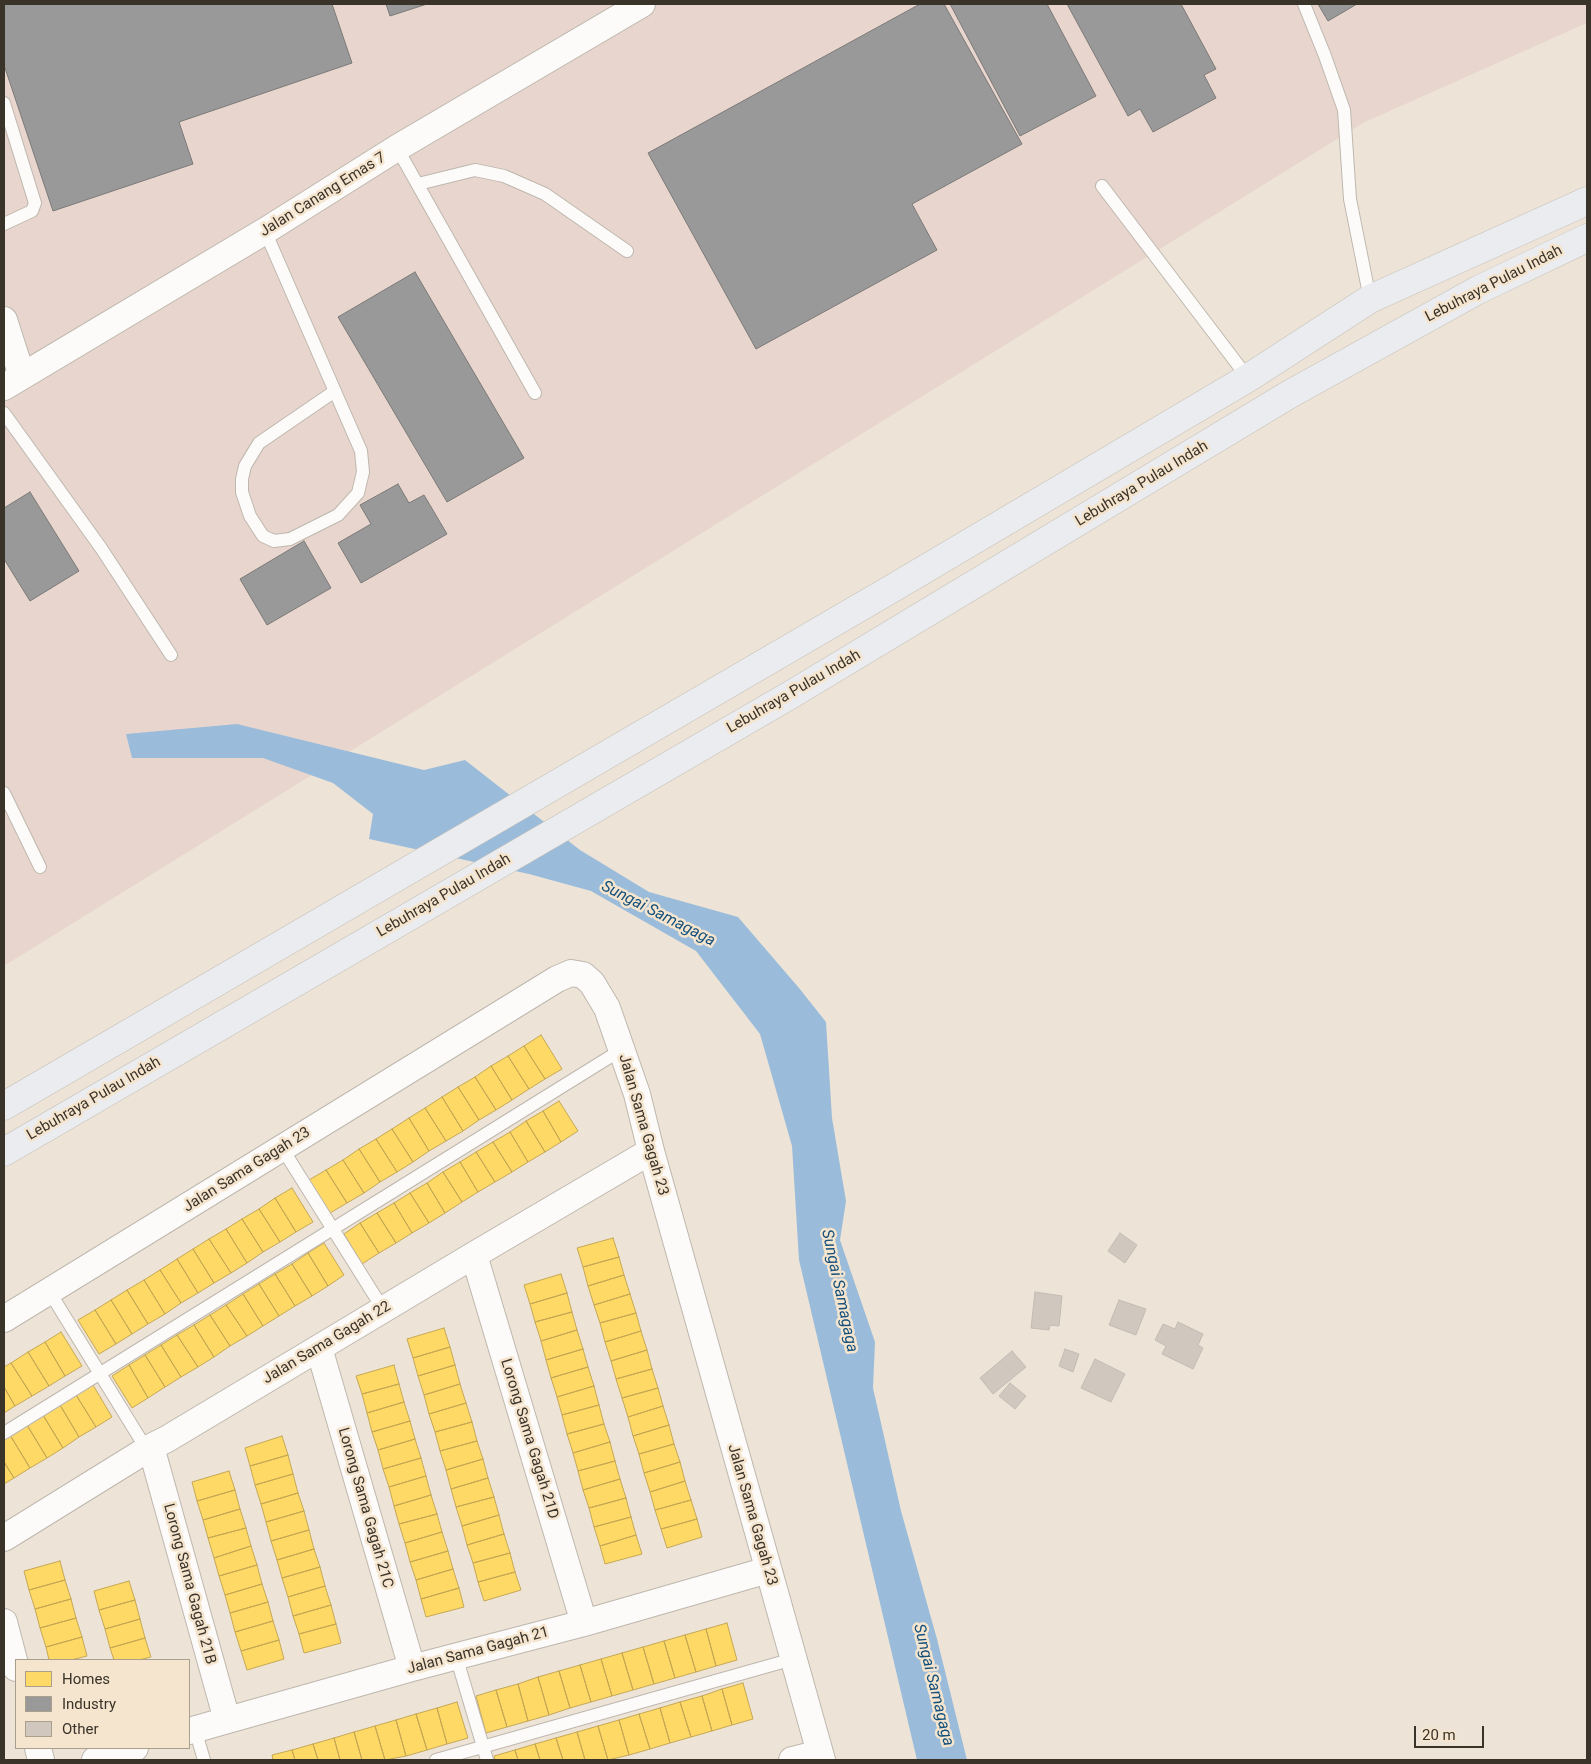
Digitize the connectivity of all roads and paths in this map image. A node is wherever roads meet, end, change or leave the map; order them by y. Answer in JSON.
{"nodes":[{"id":1,"x":642,"y":4,"type":"edge"},
{"id":2,"x":1304,"y":4,"type":"edge"},
{"id":3,"x":4,"y":103,"type":"edge"},
{"id":4,"x":398,"y":148,"type":"junction"},
{"id":5,"x":418,"y":184,"type":"junction"},
{"id":6,"x":1102,"y":186,"type":"dead end"},
{"id":7,"x":1587,"y":201,"type":"edge"},
{"id":8,"x":4,"y":224,"type":"edge"},
{"id":9,"x":265,"y":231,"type":"junction"},
{"id":10,"x":1587,"y":238,"type":"edge"},
{"id":11,"x":626,"y":251,"type":"dead end"},
{"id":12,"x":1370,"y":299,"type":"junction"},
{"id":13,"x":4,"y":320,"type":"edge"},
{"id":14,"x":1248,"y":378,"type":"junction"},
{"id":15,"x":13,"y":381,"type":"edge"},
{"id":16,"x":334,"y":391,"type":"junction"},
{"id":17,"x":536,"y":393,"type":"dead end"},
{"id":18,"x":4,"y":413,"type":"edge"},
{"id":19,"x":171,"y":655,"type":"dead end"},
{"id":20,"x":4,"y":793,"type":"edge"},
{"id":21,"x":40,"y":867,"type":"dead end"},
{"id":22,"x":621,"y":1050,"type":"junction"},
{"id":23,"x":4,"y":1106,"type":"edge"},
{"id":24,"x":282,"y":1148,"type":"junction"},
{"id":25,"x":651,"y":1151,"type":"junction"},
{"id":26,"x":4,"y":1152,"type":"edge"},
{"id":27,"x":332,"y":1229,"type":"junction"},
{"id":28,"x":474,"y":1255,"type":"junction"},
{"id":29,"x":48,"y":1291,"type":"junction"},
{"id":30,"x":383,"y":1309,"type":"junction"},
{"id":31,"x":4,"y":1319,"type":"edge"},
{"id":32,"x":319,"y":1348,"type":"junction"},
{"id":33,"x":100,"y":1373,"type":"junction"},
{"id":34,"x":4,"y":1433,"type":"edge"},
{"id":35,"x":149,"y":1448,"type":"junction"},
{"id":36,"x":4,"y":1538,"type":"edge"},
{"id":37,"x":768,"y":1570,"type":"junction"},
{"id":38,"x":4,"y":1622,"type":"edge"},
{"id":39,"x":584,"y":1623,"type":"junction"},
{"id":40,"x":456,"y":1656,"type":"junction"},
{"id":41,"x":793,"y":1660,"type":"junction"},
{"id":42,"x":15,"y":1664,"type":"edge"},
{"id":43,"x":412,"y":1668,"type":"junction"},
{"id":44,"x":227,"y":1720,"type":"junction"},
{"id":45,"x":192,"y":1730,"type":"edge"},
{"id":46,"x":483,"y":1747,"type":"junction"},
{"id":47,"x":132,"y":1749,"type":"edge"},
{"id":48,"x":821,"y":1756,"type":"edge"},
{"id":49,"x":95,"y":1760,"type":"edge"},
{"id":50,"x":204,"y":1760,"type":"edge"},
{"id":51,"x":436,"y":1760,"type":"edge"},
{"id":52,"x":487,"y":1760,"type":"edge"},
{"id":53,"x":792,"y":1760,"type":"edge"}],
"edges":[{"from":1,"to":4,"type":"street","name":"Jalan Canang Emas 7"},
{"from":2,"to":12,"type":"lane"},
{"from":3,"to":8,"type":"lane"},
{"from":4,"to":5,"type":"lane"},
{"from":4,"to":9,"type":"street","name":"Jalan Canang Emas 7"},
{"from":5,"to":11,"type":"lane"},
{"from":5,"to":17,"type":"lane"},
{"from":6,"to":14,"type":"lane"},
{"from":7,"to":12,"type":"main road"},
{"from":9,"to":15,"type":"street","name":"Jalan Canang Emas 7"},
{"from":9,"to":16,"type":"lane"},
{"from":10,"to":26,"type":"main road","name":"Lebuhraya Pulau Indah"},
{"from":12,"to":14,"type":"main road"},
{"from":13,"to":15,"type":"street"},
{"from":14,"to":23,"type":"main road"},
{"from":16,"to":16,"type":"lane"},
{"from":18,"to":19,"type":"lane"},
{"from":20,"to":21,"type":"lane"},
{"from":22,"to":24,"type":"street","name":"Jalan Sama Gagah 23"},
{"from":22,"to":25,"type":"street","name":"Jalan Sama Gagah 23"},
{"from":22,"to":27,"type":"lane"},
{"from":24,"to":27,"type":"lane"},
{"from":24,"to":29,"type":"street","name":"Jalan Sama Gagah 23"},
{"from":25,"to":28,"type":"street","name":"Jalan Sama Gagah 22"},
{"from":25,"to":37,"type":"street","name":"Jalan Sama Gagah 23"},
{"from":27,"to":30,"type":"lane"},
{"from":27,"to":33,"type":"lane"},
{"from":28,"to":30,"type":"street","name":"Jalan Sama Gagah 22"},
{"from":28,"to":39,"type":"street","name":"Lorong Sama Gagah 21D"},
{"from":29,"to":31,"type":"street","name":"Jalan Sama Gagah 23"},
{"from":29,"to":33,"type":"lane"},
{"from":30,"to":32,"type":"street","name":"Jalan Sama Gagah 22"},
{"from":32,"to":35,"type":"street","name":"Jalan Sama Gagah 22"},
{"from":32,"to":43,"type":"street","name":"Lorong Sama Gagah 21C"},
{"from":33,"to":34,"type":"lane"},
{"from":33,"to":35,"type":"lane"},
{"from":35,"to":36,"type":"street","name":"Jalan Sama Gagah 22"},
{"from":35,"to":44,"type":"street","name":"Lorong Sama Gagah 21B"},
{"from":37,"to":39,"type":"street","name":"Jalan Sama Gagah 21"},
{"from":37,"to":41,"type":"street","name":"Jalan Sama Gagah 23"},
{"from":38,"to":42,"type":"street"},
{"from":39,"to":40,"type":"street","name":"Jalan Sama Gagah 21"},
{"from":40,"to":43,"type":"street","name":"Jalan Sama Gagah 21"},
{"from":40,"to":46,"type":"lane"},
{"from":41,"to":46,"type":"lane"},
{"from":41,"to":48,"type":"street","name":"Jalan Sama Gagah 23"},
{"from":43,"to":44,"type":"street","name":"Jalan Sama Gagah 21"},
{"from":44,"to":45,"type":"street","name":"Jalan Sama Gagah 21"},
{"from":45,"to":50,"type":"lane"},
{"from":46,"to":51,"type":"lane"},
{"from":46,"to":52,"type":"lane"},
{"from":47,"to":49,"type":"street"},
{"from":48,"to":53,"type":"street"}]}
